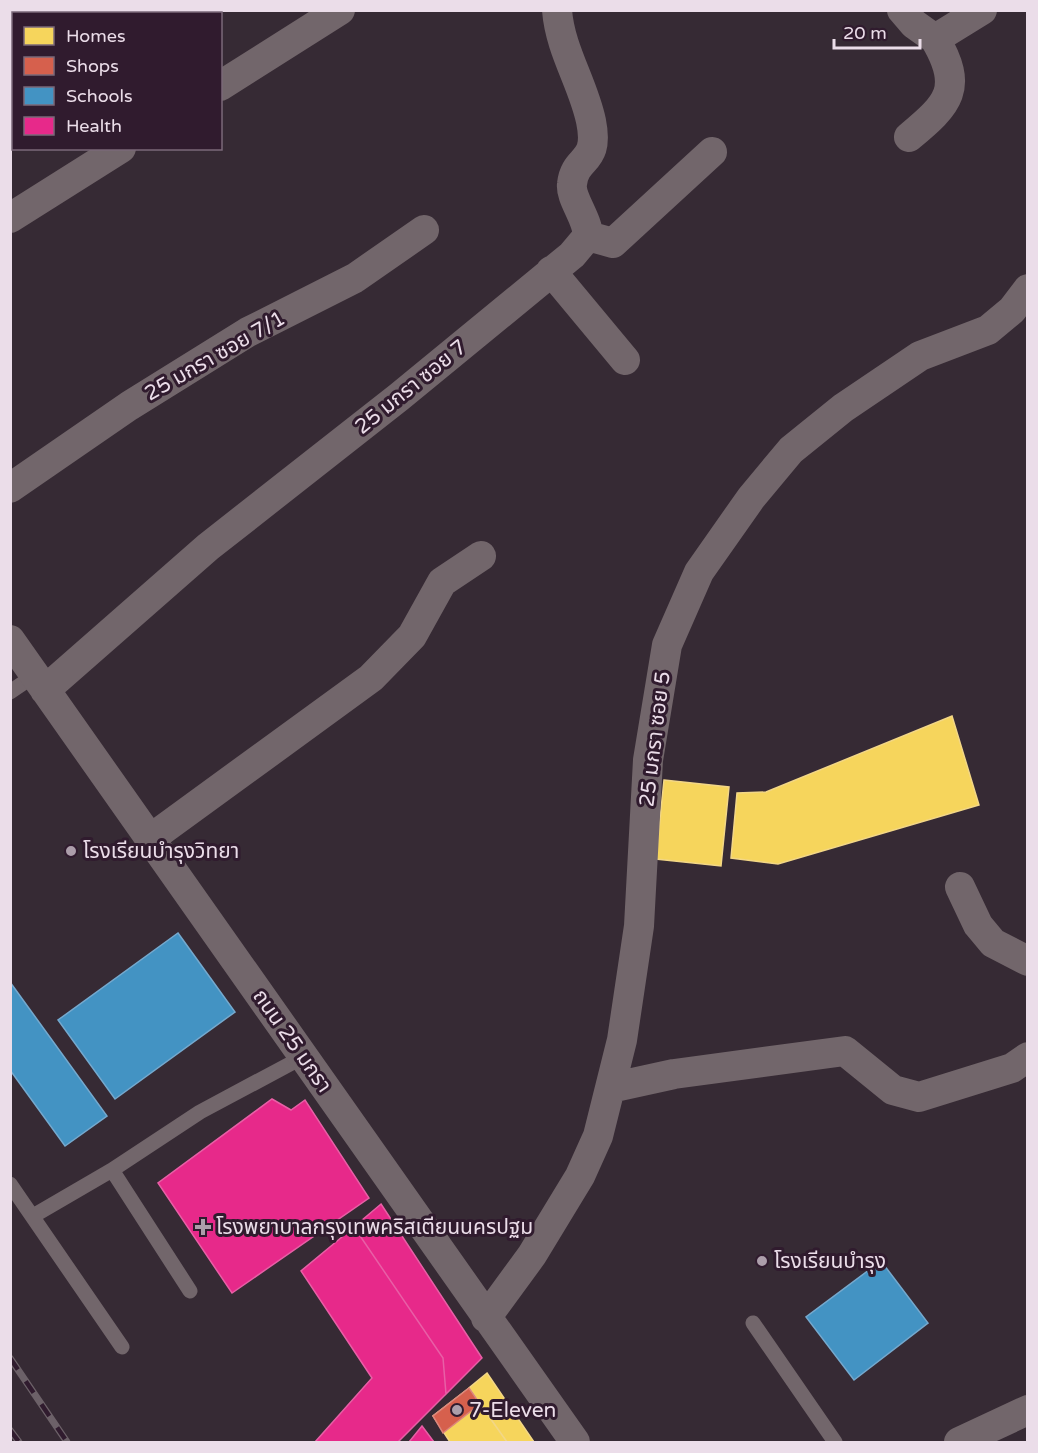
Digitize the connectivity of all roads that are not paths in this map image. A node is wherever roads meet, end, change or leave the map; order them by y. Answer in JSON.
{"nodes":[{"id":1,"x":340,"y":10,"type":"edge"},
{"id":2,"x":557,"y":10,"type":"edge"},
{"id":3,"x":902,"y":10,"type":"edge"},
{"id":4,"x":982,"y":10,"type":"edge"},
{"id":5,"x":935,"y":39,"type":"junction"},
{"id":6,"x":222,"y":85,"type":"edge"},
{"id":7,"x":909,"y":137,"type":"dead end"},
{"id":8,"x":118,"y":150,"type":"edge"},
{"id":9,"x":712,"y":152,"type":"dead end"},
{"id":10,"x":10,"y":218,"type":"edge"},
{"id":11,"x":423,"y":230,"type":"dead end"},
{"id":12,"x":588,"y":236,"type":"junction"},
{"id":13,"x":551,"y":272,"type":"junction"},
{"id":14,"x":1028,"y":289,"type":"edge"},
{"id":15,"x":625,"y":360,"type":"dead end"},
{"id":16,"x":10,"y":488,"type":"edge"},
{"id":17,"x":481,"y":556,"type":"dead end"},
{"id":18,"x":10,"y":640,"type":"edge"},
{"id":19,"x":40,"y":682,"type":"junction"},
{"id":20,"x":10,"y":692,"type":"edge"},
{"id":21,"x":150,"y":839,"type":"junction"},
{"id":22,"x":960,"y":887,"type":"dead end"},
{"id":23,"x":1028,"y":961,"type":"edge"},
{"id":24,"x":303,"y":1057,"type":"junction"},
{"id":25,"x":1028,"y":1057,"type":"edge"},
{"id":26,"x":610,"y":1088,"type":"junction"},
{"id":27,"x":112,"y":1170,"type":"junction"},
{"id":28,"x":10,"y":1184,"type":"edge"},
{"id":29,"x":33,"y":1216,"type":"junction"},
{"id":30,"x":190,"y":1292,"type":"dead end"},
{"id":31,"x":486,"y":1318,"type":"junction"},
{"id":32,"x":753,"y":1323,"type":"dead end"},
{"id":33,"x":123,"y":1347,"type":"dead end"},
{"id":34,"x":1028,"y":1410,"type":"edge"},
{"id":35,"x":575,"y":1443,"type":"edge"},
{"id":36,"x":835,"y":1443,"type":"edge"},
{"id":37,"x":958,"y":1443,"type":"edge"}],
"edges":[{"from":1,"to":6,"type":"street"},
{"from":2,"to":12,"type":"street"},
{"from":3,"to":5,"type":"street"},
{"from":4,"to":5,"type":"street"},
{"from":5,"to":7,"type":"street"},
{"from":8,"to":10,"type":"street"},
{"from":9,"to":12,"type":"street"},
{"from":11,"to":16,"type":"street","name":"25 มกรา ซอย 7/1"},
{"from":12,"to":13,"type":"street","name":"25 มกรา ซอย 7"},
{"from":13,"to":15,"type":"street"},
{"from":13,"to":19,"type":"street","name":"25 มกรา ซอย 7"},
{"from":14,"to":26,"type":"street","name":"25 มกรา ซอย 5"},
{"from":17,"to":21,"type":"street"},
{"from":18,"to":19,"type":"street","name":"ถนน 25 มกรา"},
{"from":19,"to":20,"type":"lane"},
{"from":19,"to":21,"type":"street","name":"ถนน 25 มกรา"},
{"from":21,"to":24,"type":"street","name":"ถนน 25 มกรา"},
{"from":22,"to":23,"type":"street"},
{"from":24,"to":27,"type":"lane"},
{"from":24,"to":31,"type":"street","name":"ถนน 25 มกรา"},
{"from":25,"to":26,"type":"street"},
{"from":26,"to":31,"type":"street","name":"25 มกรา ซอย 5"},
{"from":27,"to":29,"type":"lane"},
{"from":27,"to":30,"type":"lane"},
{"from":28,"to":29,"type":"lane"},
{"from":29,"to":33,"type":"lane"},
{"from":31,"to":35,"type":"street","name":"ถนน 25 มกรา"},
{"from":32,"to":36,"type":"lane"},
{"from":34,"to":37,"type":"street"}]}
